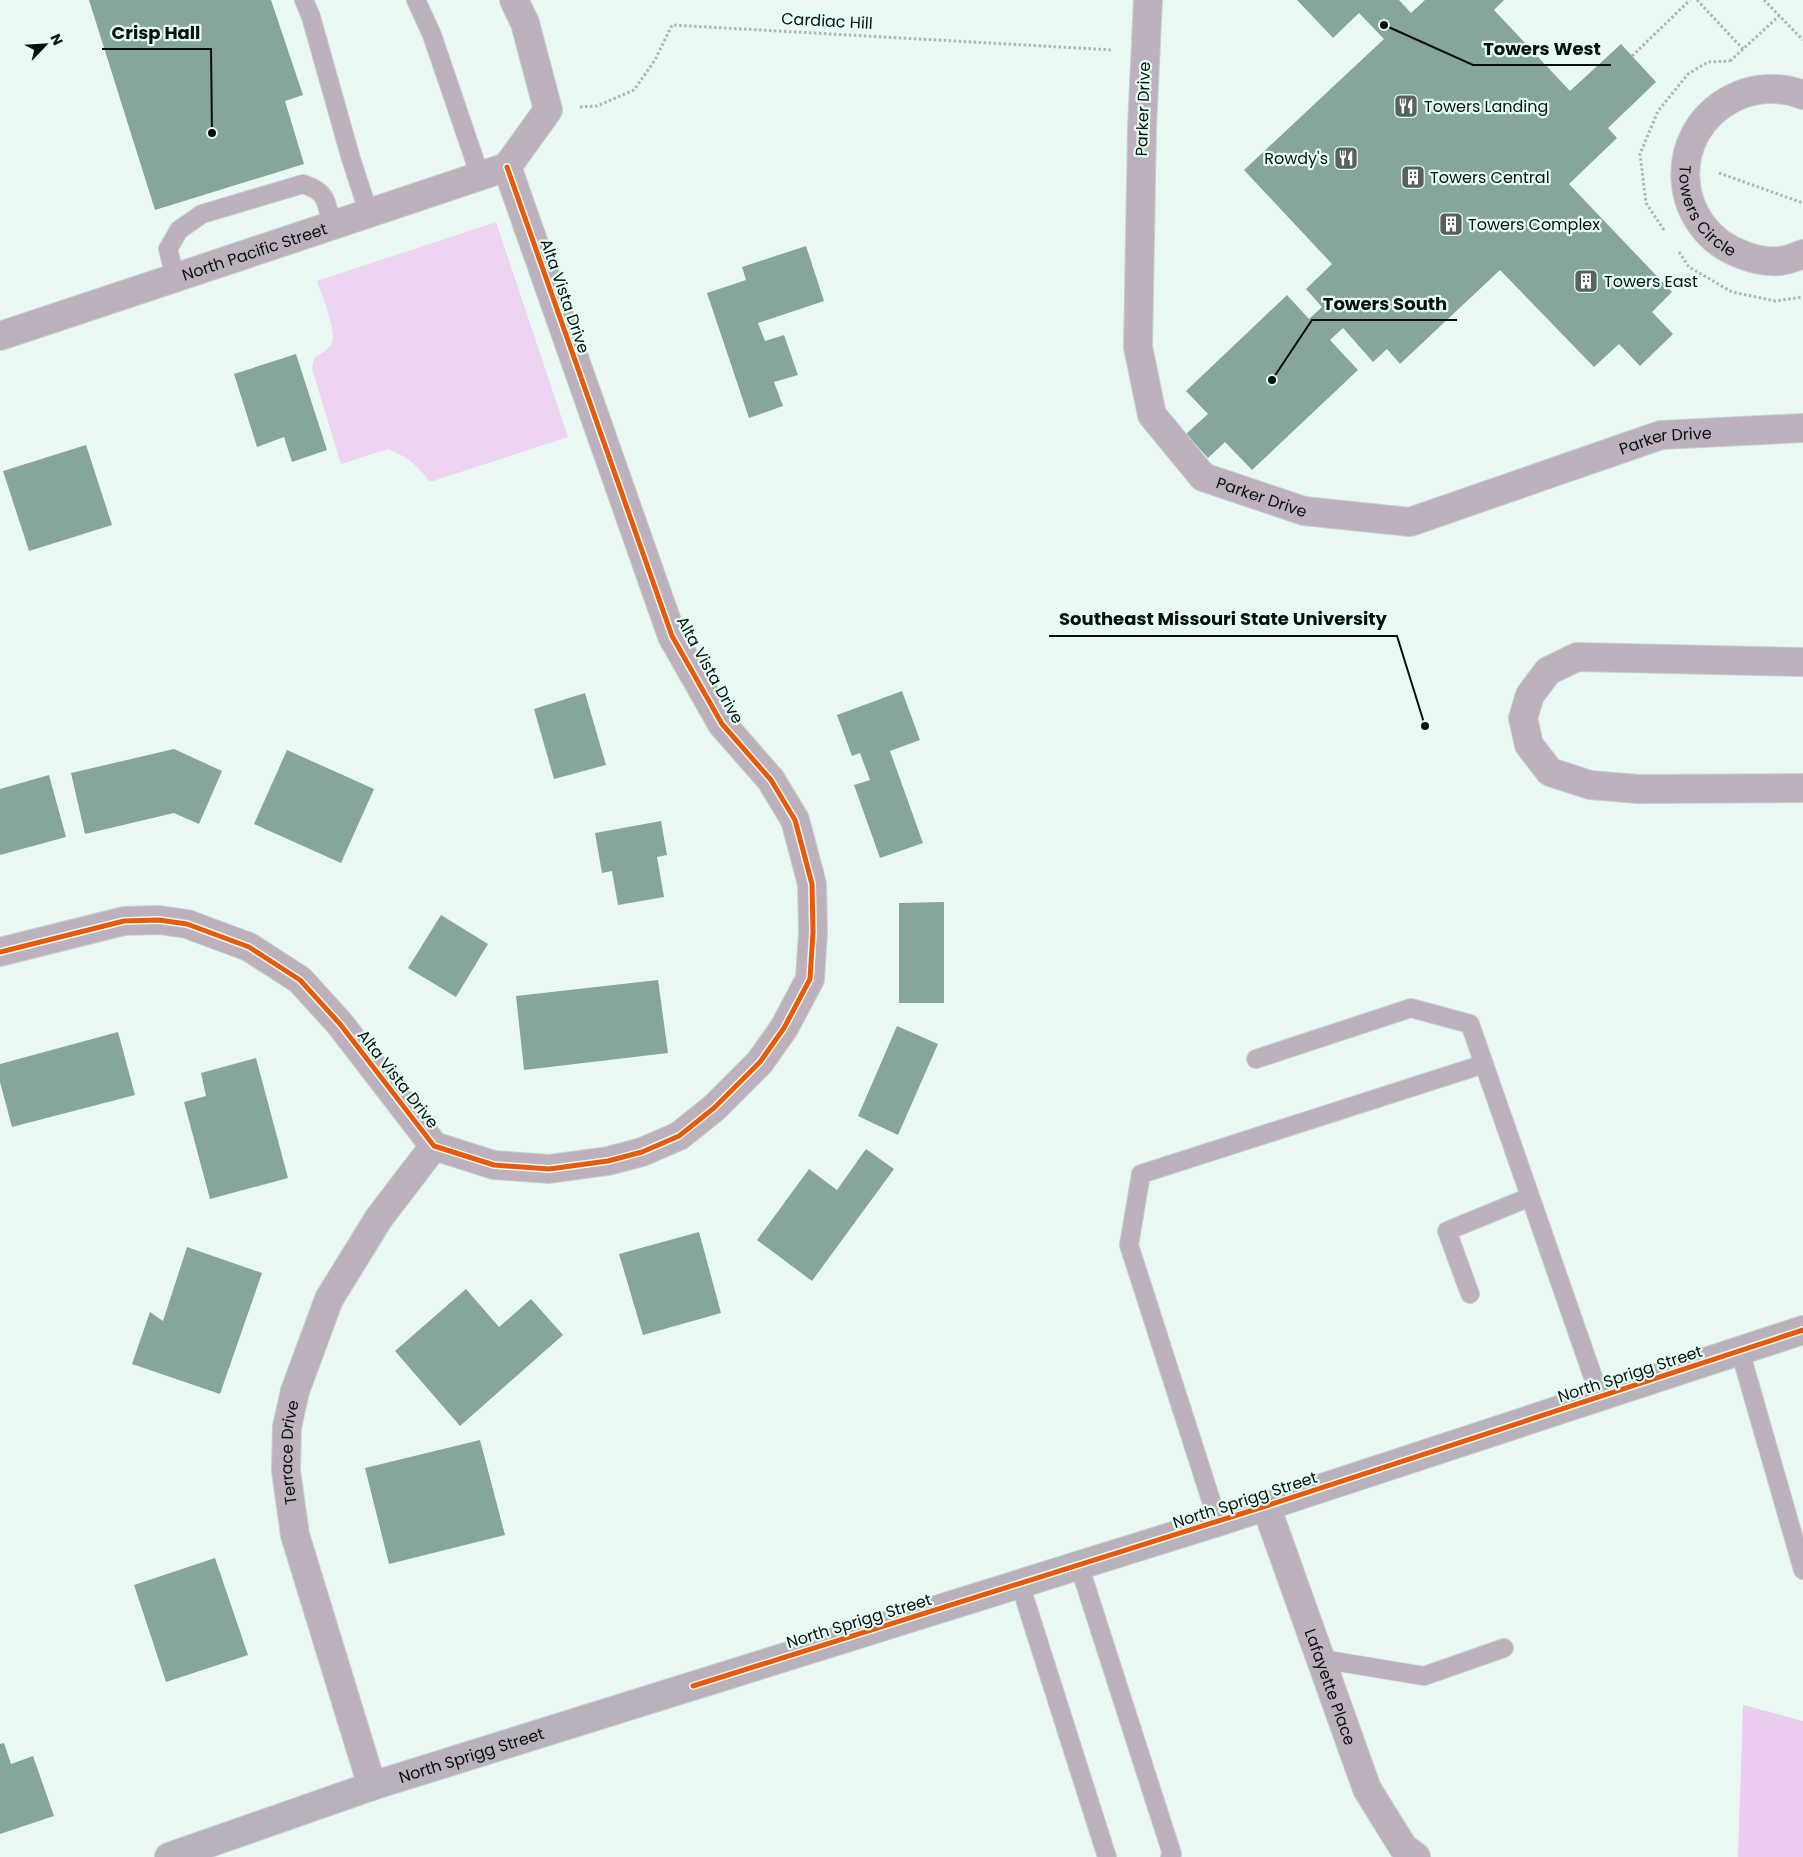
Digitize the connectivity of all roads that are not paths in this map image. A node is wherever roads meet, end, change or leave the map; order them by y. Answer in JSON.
{"nodes":[{"id":1,"x":304,"y":0,"type":"edge"},
{"id":2,"x":416,"y":0,"type":"edge"},
{"id":3,"x":514,"y":0,"type":"edge"},
{"id":4,"x":1148,"y":0,"type":"edge"},
{"id":5,"x":1803,"y":95,"type":"edge"},
{"id":6,"x":507,"y":166,"type":"junction"},
{"id":7,"x":480,"y":176,"type":"junction"},
{"id":8,"x":369,"y":214,"type":"junction"},
{"id":9,"x":332,"y":226,"type":"junction"},
{"id":10,"x":1803,"y":254,"type":"edge"},
{"id":11,"x":175,"y":277,"type":"junction"},
{"id":12,"x":0,"y":336,"type":"edge"},
{"id":13,"x":1803,"y":428,"type":"edge"},
{"id":14,"x":1803,"y":662,"type":"edge"},
{"id":15,"x":1803,"y":788,"type":"edge"},
{"id":16,"x":0,"y":952,"type":"edge"},
{"id":17,"x":1256,"y":1058,"type":"dead end"},
{"id":18,"x":1484,"y":1064,"type":"junction"},
{"id":19,"x":434,"y":1146,"type":"junction"},
{"id":20,"x":1530,"y":1197,"type":"junction"},
{"id":21,"x":1470,"y":1294,"type":"dead end"},
{"id":22,"x":1803,"y":1330,"type":"edge"},
{"id":23,"x":1740,"y":1351,"type":"junction"},
{"id":24,"x":1600,"y":1397,"type":"junction"},
{"id":25,"x":1266,"y":1506,"type":"junction"},
{"id":26,"x":1218,"y":1522,"type":"junction"},
{"id":27,"x":1079,"y":1565,"type":"junction"},
{"id":28,"x":1803,"y":1570,"type":"edge"},
{"id":29,"x":1020,"y":1584,"type":"junction"},
{"id":30,"x":1504,"y":1648,"type":"dead end"},
{"id":31,"x":1321,"y":1659,"type":"junction"},
{"id":32,"x":372,"y":1786,"type":"junction"},
{"id":33,"x":169,"y":1857,"type":"edge"},
{"id":34,"x":1107,"y":1857,"type":"edge"},
{"id":35,"x":1170,"y":1857,"type":"edge"},
{"id":36,"x":1416,"y":1857,"type":"edge"}],
"edges":[{"from":1,"to":8,"type":"lane"},
{"from":2,"to":7,"type":"lane"},
{"from":3,"to":6,"type":"street"},
{"from":4,"to":13,"type":"street","name":"Parker Drive"},
{"from":5,"to":10,"type":"street","name":"Towers Circle"},
{"from":6,"to":7,"type":"street","name":"North Pacific Street"},
{"from":6,"to":19,"type":"street","name":"Alta Vista Drive"},
{"from":7,"to":8,"type":"street","name":"North Pacific Street"},
{"from":8,"to":9,"type":"street","name":"North Pacific Street"},
{"from":9,"to":11,"type":"street","name":"North Pacific Street"},
{"from":9,"to":11,"type":"lane"},
{"from":11,"to":12,"type":"street","name":"North Pacific Street"},
{"from":14,"to":15,"type":"street"},
{"from":16,"to":19,"type":"street","name":"Alta Vista Drive"},
{"from":17,"to":18,"type":"lane"},
{"from":18,"to":20,"type":"lane"},
{"from":18,"to":26,"type":"lane"},
{"from":19,"to":32,"type":"street","name":"Terrace Drive"},
{"from":20,"to":21,"type":"lane"},
{"from":20,"to":24,"type":"lane"},
{"from":22,"to":23,"type":"main road","name":"North Sprigg Street"},
{"from":23,"to":24,"type":"main road","name":"North Sprigg Street"},
{"from":23,"to":28,"type":"lane"},
{"from":24,"to":25,"type":"main road","name":"North Sprigg Street"},
{"from":25,"to":26,"type":"main road","name":"North Sprigg Street"},
{"from":25,"to":31,"type":"street","name":"Lafayette Place"},
{"from":26,"to":27,"type":"main road","name":"North Sprigg Street"},
{"from":27,"to":29,"type":"main road","name":"North Sprigg Street"},
{"from":27,"to":35,"type":"lane"},
{"from":29,"to":32,"type":"main road","name":"North Sprigg Street"},
{"from":29,"to":34,"type":"lane"},
{"from":30,"to":31,"type":"lane"},
{"from":31,"to":36,"type":"street","name":"Lafayette Place"},
{"from":32,"to":33,"type":"main road","name":"North Sprigg Street"}]}
